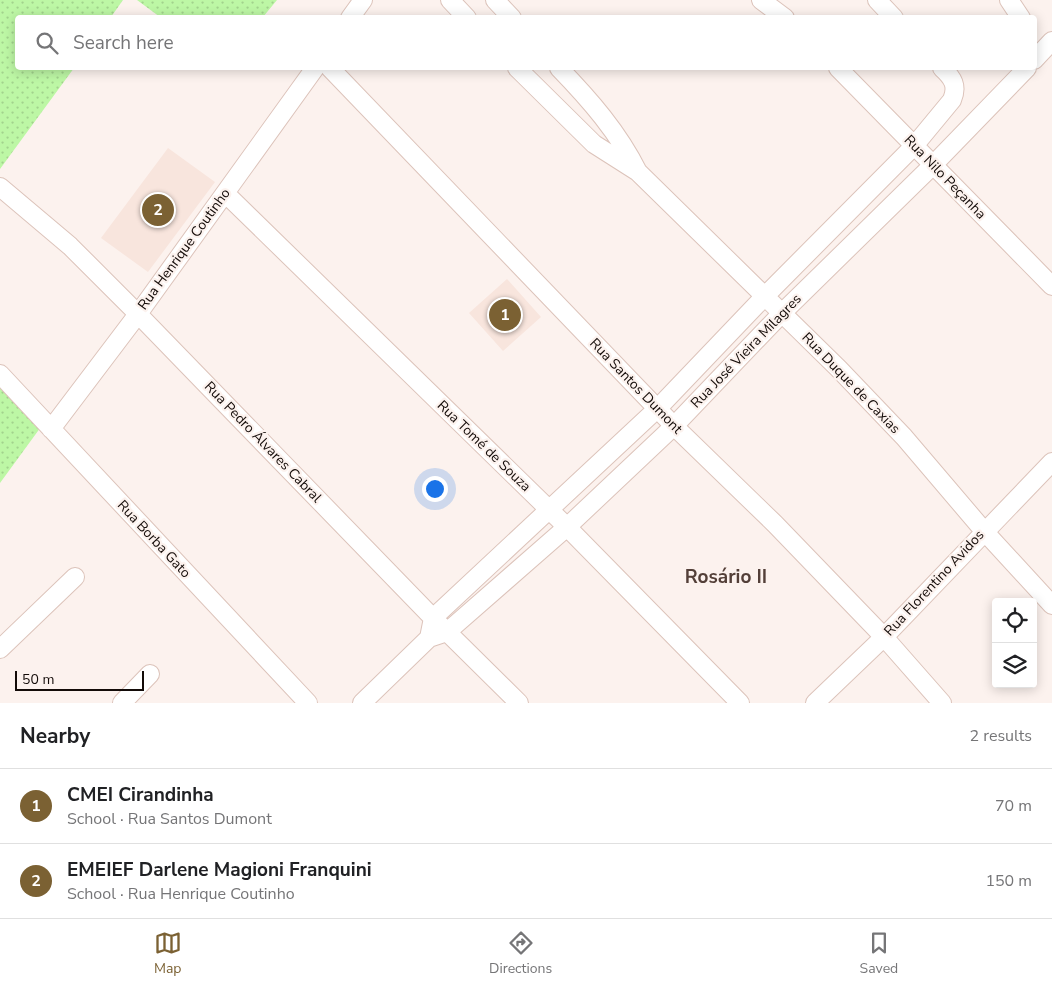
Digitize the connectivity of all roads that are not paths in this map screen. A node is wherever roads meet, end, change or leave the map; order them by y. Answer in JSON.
{"nodes":[{"id":1,"x":363,"y":0,"type":"edge"},
{"id":2,"x":450,"y":0,"type":"edge"},
{"id":3,"x":495,"y":0,"type":"edge"},
{"id":4,"x":761,"y":0,"type":"edge"},
{"id":5,"x":780,"y":0,"type":"edge"},
{"id":6,"x":877,"y":0,"type":"edge"},
{"id":7,"x":1009,"y":0,"type":"edge"},
{"id":8,"x":352,"y":15,"type":"edge"},
{"id":9,"x":464,"y":15,"type":"edge"},
{"id":10,"x":509,"y":15,"type":"edge"},
{"id":11,"x":781,"y":15,"type":"edge"},
{"id":12,"x":789,"y":15,"type":"edge"},
{"id":13,"x":891,"y":15,"type":"edge"},
{"id":14,"x":1019,"y":15,"type":"edge"},
{"id":15,"x":314,"y":70,"type":"edge"},
{"id":16,"x":332,"y":70,"type":"edge"},
{"id":17,"x":519,"y":70,"type":"edge"},
{"id":18,"x":561,"y":70,"type":"edge"},
{"id":19,"x":840,"y":70,"type":"edge"},
{"id":20,"x":944,"y":70,"type":"edge"},
{"id":21,"x":1025,"y":70,"type":"edge"},
{"id":22,"x":914,"y":146,"type":"junction"},
{"id":23,"x":933,"y":165,"type":"junction"},
{"id":24,"x":638,"y":172,"type":"junction"},
{"id":25,"x":0,"y":187,"type":"edge"},
{"id":26,"x":225,"y":193,"type":"junction"},
{"id":27,"x":1052,"y":286,"type":"edge"},
{"id":28,"x":764,"y":297,"type":"junction"},
{"id":29,"x":782,"y":313,"type":"junction"},
{"id":30,"x":138,"y":314,"type":"junction"},
{"id":31,"x":0,"y":374,"type":"edge"},
{"id":32,"x":658,"y":408,"type":"junction"},
{"id":33,"x":674,"y":426,"type":"junction"},
{"id":34,"x":51,"y":429,"type":"junction"},
{"id":35,"x":1052,"y":462,"type":"edge"},
{"id":36,"x":550,"y":510,"type":"junction"},
{"id":37,"x":567,"y":527,"type":"junction"},
{"id":38,"x":984,"y":531,"type":"junction"},
{"id":39,"x":75,"y":577,"type":"dead end"},
{"id":40,"x":1052,"y":605,"type":"edge"},
{"id":41,"x":433,"y":618,"type":"junction"},
{"id":42,"x":447,"y":632,"type":"junction"},
{"id":43,"x":884,"y":637,"type":"junction"},
{"id":44,"x":429,"y":638,"type":"junction"},
{"id":45,"x":0,"y":649,"type":"edge"},
{"id":46,"x":150,"y":674,"type":"dead end"},
{"id":47,"x":122,"y":703,"type":"edge"},
{"id":48,"x":308,"y":703,"type":"edge"},
{"id":49,"x":362,"y":703,"type":"edge"},
{"id":50,"x":519,"y":703,"type":"edge"},
{"id":51,"x":740,"y":703,"type":"edge"},
{"id":52,"x":815,"y":703,"type":"edge"},
{"id":53,"x":942,"y":703,"type":"edge"}],
"edges":[{"from":1,"to":8,"type":"street"},
{"from":2,"to":9,"type":"street"},
{"from":3,"to":10,"type":"street"},
{"from":4,"to":11,"type":"street"},
{"from":5,"to":12,"type":"street"},
{"from":6,"to":13,"type":"street"},
{"from":7,"to":14,"type":"street"},
{"from":15,"to":26,"type":"street","name":"Rua Henrique Coutinho"},
{"from":16,"to":32,"type":"street","name":"Rua Santos Dumont"},
{"from":17,"to":24,"type":"street","name":"Rua Duque de Caxias"},
{"from":18,"to":24,"type":"street","name":"Rua Duque de Caxias"},
{"from":19,"to":22,"type":"street","name":"Rua Nilo Peçanha"},
{"from":20,"to":22,"type":"street"},
{"from":21,"to":23,"type":"street","name":"Rua José Vieira Milagres"},
{"from":22,"to":23,"type":"street","name":"Rua Nilo Peçanha"},
{"from":22,"to":28,"type":"street"},
{"from":23,"to":27,"type":"street","name":"Rua Nilo Peçanha"},
{"from":23,"to":29,"type":"street","name":"Rua José Vieira Milagres"},
{"from":24,"to":28,"type":"street","name":"Rua Duque de Caxias"},
{"from":25,"to":30,"type":"street","name":"Rua Pedro Álvares Cabral"},
{"from":26,"to":30,"type":"street","name":"Rua Henrique Coutinho"},
{"from":26,"to":36,"type":"street","name":"Rua Tomé de Souza"},
{"from":28,"to":29,"type":"street","name":"Rua Duque de Caxias"},
{"from":28,"to":32,"type":"street"},
{"from":29,"to":33,"type":"street","name":"Rua José Vieira Milagres"},
{"from":29,"to":38,"type":"street","name":"Rua Duque de Caxias"},
{"from":30,"to":34,"type":"street","name":"Rua Henrique Coutinho"},
{"from":30,"to":41,"type":"street","name":"Rua Pedro Álvares Cabral"},
{"from":31,"to":34,"type":"street","name":"Rua Borba Gato"},
{"from":32,"to":33,"type":"street","name":"Rua Santos Dumont"},
{"from":32,"to":36,"type":"street"},
{"from":33,"to":37,"type":"street","name":"Rua José Vieira Milagres"},
{"from":33,"to":43,"type":"street","name":"Rua Santos Dumont"},
{"from":34,"to":48,"type":"street","name":"Rua Borba Gato"},
{"from":35,"to":38,"type":"street","name":"Rua Florentino Avidos"},
{"from":36,"to":37,"type":"street","name":"Rua Tomé de Souza"},
{"from":36,"to":41,"type":"street"},
{"from":37,"to":42,"type":"street","name":"Rua José Vieira Milagres"},
{"from":37,"to":51,"type":"street","name":"Rua Tomé de Souza"},
{"from":38,"to":40,"type":"street","name":"Rua Duque de Caxias"},
{"from":38,"to":43,"type":"street","name":"Rua Florentino Avidos"},
{"from":39,"to":45,"type":"street"},
{"from":41,"to":42,"type":"street","name":"Rua Pedro Álvares Cabral"},
{"from":41,"to":44,"type":"street"},
{"from":42,"to":44,"type":"street","name":"Rua José Vieira Milagres"},
{"from":42,"to":50,"type":"street","name":"Rua Pedro Álvares Cabral"},
{"from":43,"to":52,"type":"street","name":"Rua Florentino Avidos"},
{"from":43,"to":53,"type":"street","name":"Rua Santos Dumont"},
{"from":44,"to":49,"type":"street","name":"Rua José Vieira Milagres"},
{"from":46,"to":47,"type":"street"}]}
